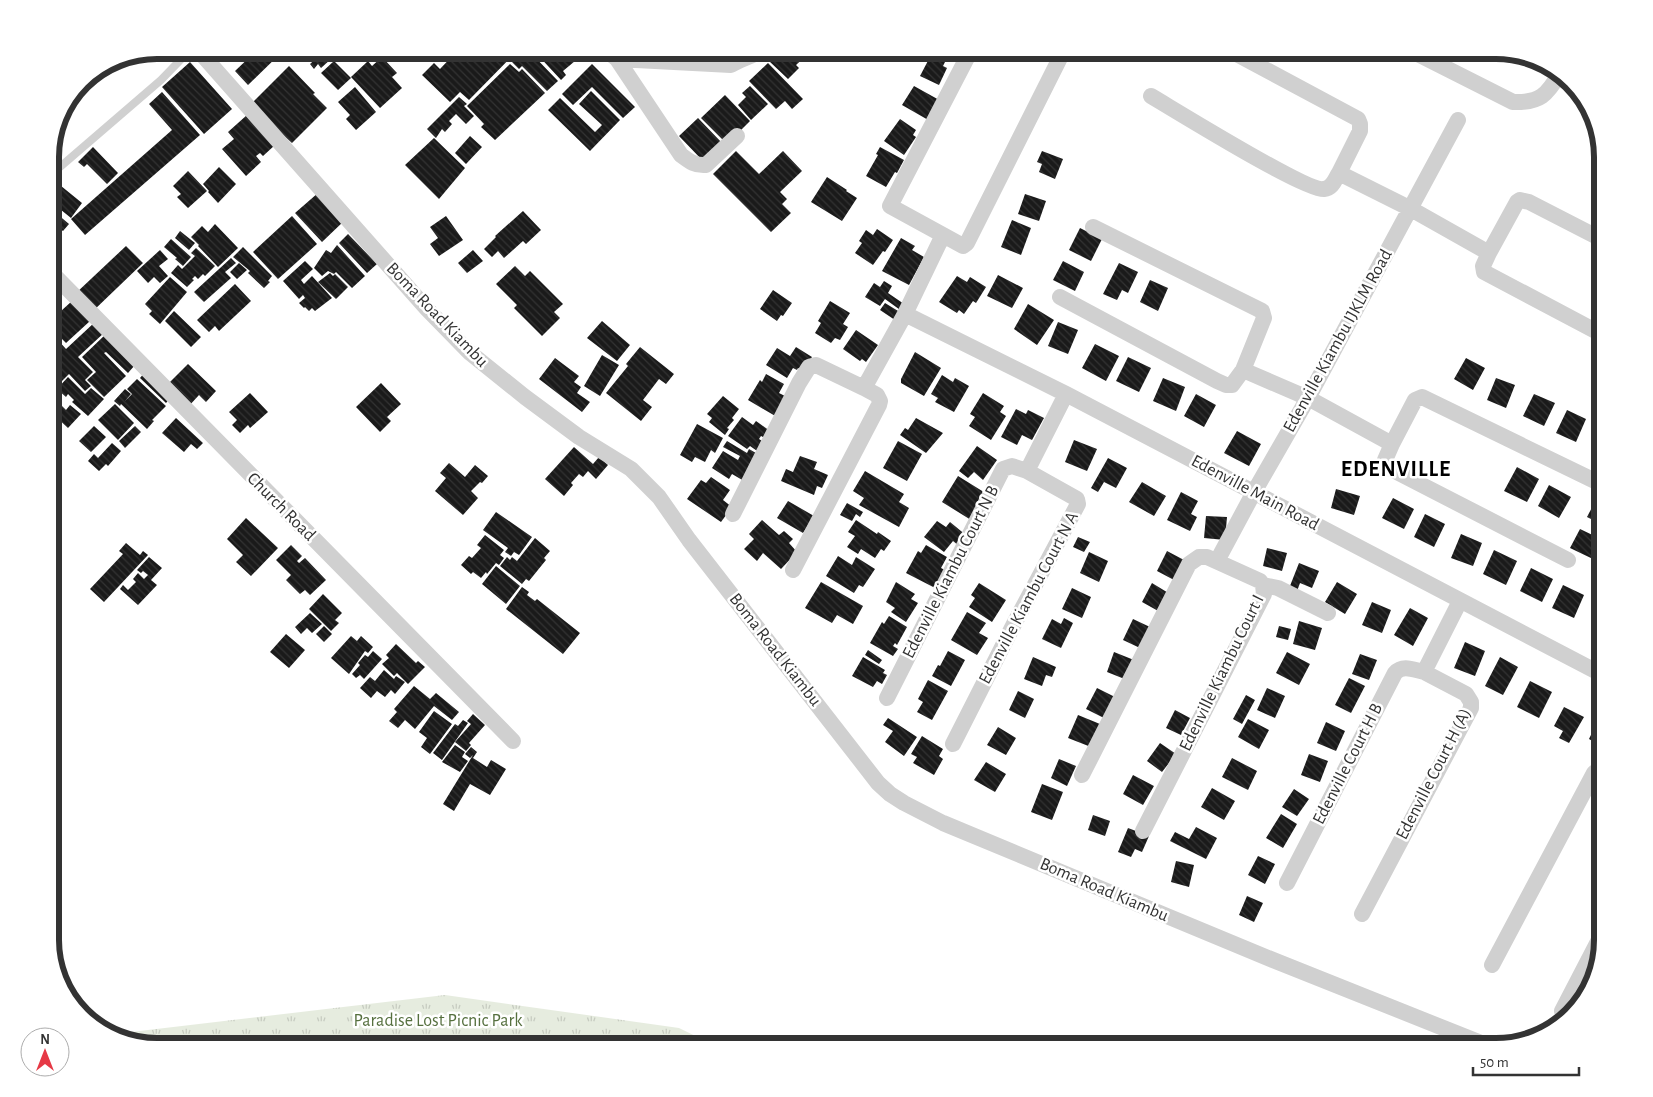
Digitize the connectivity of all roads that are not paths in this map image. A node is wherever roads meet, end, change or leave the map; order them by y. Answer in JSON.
{"nodes":[{"id":1,"x":181,"y":59,"type":"edge"},
{"id":2,"x":206,"y":59,"type":"edge"},
{"id":3,"x":615,"y":59,"type":"edge"},
{"id":4,"x":666,"y":59,"type":"edge"},
{"id":5,"x":742,"y":59,"type":"edge"},
{"id":6,"x":966,"y":59,"type":"edge"},
{"id":7,"x":1059,"y":59,"type":"edge"},
{"id":8,"x":1246,"y":59,"type":"edge"},
{"id":9,"x":1428,"y":59,"type":"edge"},
{"id":10,"x":1556,"y":79,"type":"edge"},
{"id":11,"x":1151,"y":96,"type":"dead end"},
{"id":12,"x":1458,"y":120,"type":"dead end"},
{"id":13,"x":737,"y":136,"type":"dead end"},
{"id":14,"x":60,"y":167,"type":"dead end"},
{"id":15,"x":1339,"y":173,"type":"junction"},
{"id":16,"x":1411,"y":208,"type":"junction"},
{"id":17,"x":1093,"y":227,"type":"dead end"},
{"id":18,"x":942,"y":235,"type":"junction"},
{"id":19,"x":1594,"y":235,"type":"edge"},
{"id":20,"x":1489,"y":253,"type":"junction"},
{"id":21,"x":59,"y":281,"type":"edge"},
{"id":22,"x":1060,"y":297,"type":"dead end"},
{"id":23,"x":905,"y":314,"type":"junction"},
{"id":24,"x":1594,"y":330,"type":"edge"},
{"id":25,"x":1243,"y":370,"type":"junction"},
{"id":26,"x":864,"y":388,"type":"junction"},
{"id":27,"x":1066,"y":394,"type":"junction"},
{"id":28,"x":1308,"y":398,"type":"junction"},
{"id":29,"x":1392,"y":444,"type":"junction"},
{"id":30,"x":1027,"y":471,"type":"junction"},
{"id":31,"x":1594,"y":481,"type":"edge"},
{"id":32,"x":1254,"y":492,"type":"junction"},
{"id":33,"x":733,"y":514,"type":"dead end"},
{"id":34,"x":1568,"y":560,"type":"dead end"},
{"id":35,"x":1217,"y":561,"type":"junction"},
{"id":36,"x":793,"y":570,"type":"dead end"},
{"id":37,"x":1264,"y":585,"type":"junction"},
{"id":38,"x":1460,"y":601,"type":"junction"},
{"id":39,"x":1328,"y":613,"type":"dead end"},
{"id":40,"x":1594,"y":670,"type":"edge"},
{"id":41,"x":1424,"y":672,"type":"junction"},
{"id":42,"x":887,"y":698,"type":"dead end"},
{"id":43,"x":513,"y":741,"type":"dead end"},
{"id":44,"x":953,"y":744,"type":"dead end"},
{"id":45,"x":1594,"y":773,"type":"edge"},
{"id":46,"x":1082,"y":775,"type":"dead end"},
{"id":47,"x":1143,"y":831,"type":"dead end"},
{"id":48,"x":1287,"y":883,"type":"dead end"},
{"id":49,"x":1362,"y":914,"type":"dead end"},
{"id":50,"x":1593,"y":951,"type":"edge"},
{"id":51,"x":1492,"y":964,"type":"dead end"},
{"id":52,"x":1562,"y":1010,"type":"dead end"},
{"id":53,"x":1468,"y":1038,"type":"edge"}],
"edges":[{"from":1,"to":14,"type":"lane"},
{"from":2,"to":53,"type":"street","name":"Boma Road Kiambu"},
{"from":3,"to":13,"type":"street"},
{"from":4,"to":5,"type":"street"},
{"from":6,"to":18,"type":"street"},
{"from":7,"to":18,"type":"street"},
{"from":8,"to":15,"type":"street"},
{"from":9,"to":10,"type":"street"},
{"from":11,"to":15,"type":"street"},
{"from":12,"to":16,"type":"street","name":"Edenville Kiambu IJKLM Road"},
{"from":15,"to":16,"type":"street"},
{"from":16,"to":20,"type":"street"},
{"from":16,"to":28,"type":"street","name":"Edenville Kiambu IJKLM Road"},
{"from":17,"to":25,"type":"street"},
{"from":18,"to":23,"type":"street"},
{"from":19,"to":20,"type":"street"},
{"from":20,"to":24,"type":"street"},
{"from":21,"to":43,"type":"street","name":"Church Road"},
{"from":22,"to":25,"type":"street"},
{"from":23,"to":26,"type":"street"},
{"from":23,"to":27,"type":"street","name":"Edenville Main Road"},
{"from":25,"to":28,"type":"street"},
{"from":26,"to":33,"type":"street"},
{"from":26,"to":36,"type":"street"},
{"from":27,"to":30,"type":"street"},
{"from":27,"to":32,"type":"street","name":"Edenville Main Road"},
{"from":28,"to":29,"type":"street"},
{"from":28,"to":32,"type":"street","name":"Edenville Kiambu IJKLM Road"},
{"from":29,"to":31,"type":"street"},
{"from":29,"to":34,"type":"street"},
{"from":30,"to":42,"type":"street","name":"Edenville Kiambu Court N B"},
{"from":30,"to":44,"type":"street","name":"Edenville Kiambu Court N A"},
{"from":32,"to":35,"type":"street","name":"Edenville Kiambu IJKLM Road"},
{"from":32,"to":38,"type":"street","name":"Edenville Main Road"},
{"from":35,"to":37,"type":"street","name":"Edenville Kiambu Court I"},
{"from":35,"to":46,"type":"street","name":"Edenville Kiambu Court I"},
{"from":37,"to":39,"type":"street"},
{"from":37,"to":47,"type":"street","name":"Edenville Kiambu Court I"},
{"from":38,"to":40,"type":"street","name":"Edenville Main Road"},
{"from":38,"to":41,"type":"street"},
{"from":41,"to":48,"type":"street","name":"Edenville Court H B"},
{"from":41,"to":49,"type":"street","name":"Edenville Court H (A)"},
{"from":45,"to":51,"type":"street"},
{"from":50,"to":52,"type":"street"}]}
